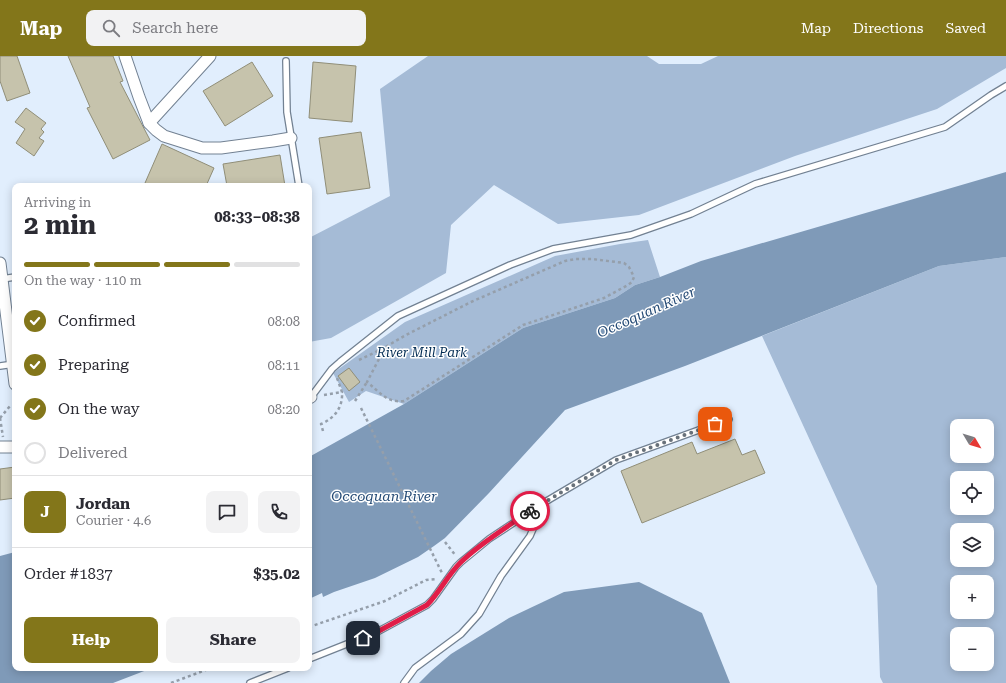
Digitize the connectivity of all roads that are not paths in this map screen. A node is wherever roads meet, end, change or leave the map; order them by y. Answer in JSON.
{"nodes":[{"id":1,"x":125,"y":56,"type":"edge"},
{"id":2,"x":210,"y":56,"type":"edge"},
{"id":3,"x":286,"y":61,"type":"dead end"},
{"id":4,"x":1006,"y":86,"type":"edge"},
{"id":5,"x":149,"y":123,"type":"junction"},
{"id":6,"x":291,"y":138,"type":"junction"},
{"id":7,"x":298,"y":183,"type":"edge"},
{"id":8,"x":0,"y":263,"type":"edge"},
{"id":9,"x":12,"y":278,"type":"edge"},
{"id":10,"x":1,"y":280,"type":"edge"},
{"id":11,"x":12,"y":351,"type":"edge"},
{"id":12,"x":12,"y":364,"type":"edge"},
{"id":13,"x":0,"y":366,"type":"edge"},
{"id":14,"x":312,"y":395,"type":"edge"},
{"id":15,"x":729,"y":419,"type":"dead end"},
{"id":16,"x":0,"y":447,"type":"edge"},
{"id":17,"x":12,"y":447,"type":"edge"},
{"id":18,"x":545,"y":502,"type":"junction"},
{"id":19,"x":312,"y":658,"type":"edge"},
{"id":20,"x":280,"y":671,"type":"edge"},
{"id":21,"x":250,"y":683,"type":"edge"},
{"id":22,"x":404,"y":683,"type":"edge"}],
"edges":[{"from":1,"to":5,"type":"street"},
{"from":2,"to":5,"type":"street"},
{"from":3,"to":6,"type":"lane"},
{"from":4,"to":14,"type":"lane"},
{"from":5,"to":6,"type":"street"},
{"from":6,"to":7,"type":"lane"},
{"from":8,"to":10,"type":"street"},
{"from":9,"to":10,"type":"lane"},
{"from":10,"to":11,"type":"street"},
{"from":12,"to":13,"type":"lane"},
{"from":15,"to":18,"type":"lane"},
{"from":16,"to":17,"type":"street"},
{"from":18,"to":19,"type":"lane"},
{"from":18,"to":22,"type":"lane"},
{"from":20,"to":21,"type":"lane"}]}
